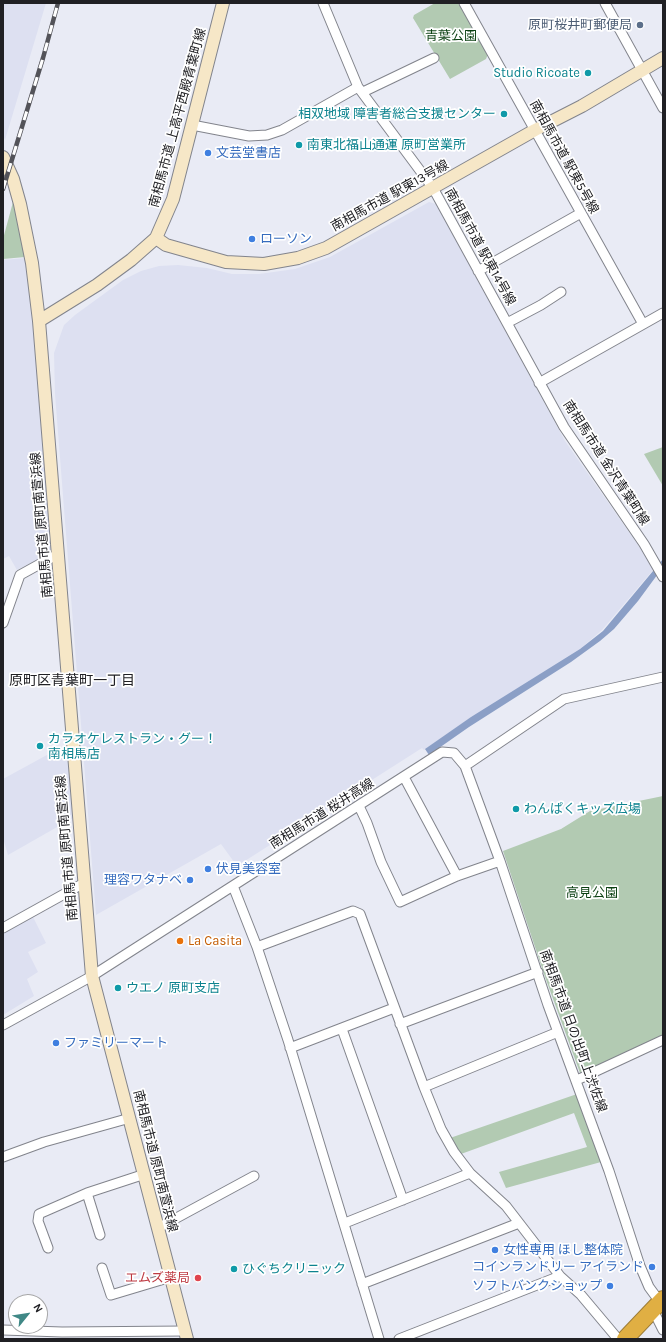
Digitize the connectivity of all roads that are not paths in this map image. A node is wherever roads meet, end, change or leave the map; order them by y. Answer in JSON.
{"nodes":[{"id":1,"x":223,"y":3,"type":"edge"},
{"id":2,"x":324,"y":3,"type":"edge"},
{"id":3,"x":464,"y":3,"type":"edge"},
{"id":4,"x":606,"y":3,"type":"edge"},
{"id":5,"x":434,"y":58,"type":"dead end"},
{"id":6,"x":663,"y":58,"type":"edge"},
{"id":7,"x":642,"y":70,"type":"junction"},
{"id":8,"x":360,"y":89,"type":"junction"},
{"id":9,"x":663,"y":108,"type":"edge"},
{"id":10,"x":192,"y":125,"type":"junction"},
{"id":11,"x":535,"y":130,"type":"junction"},
{"id":12,"x":3,"y":157,"type":"edge"},
{"id":13,"x":433,"y":188,"type":"junction"},
{"id":14,"x":581,"y":213,"type":"junction"},
{"id":15,"x":156,"y":238,"type":"junction"},
{"id":16,"x":478,"y":271,"type":"junction"},
{"id":17,"x":561,"y":292,"type":"dead end"},
{"id":18,"x":663,"y":313,"type":"edge"},
{"id":19,"x":39,"y":322,"type":"junction"},
{"id":20,"x":507,"y":323,"type":"junction"},
{"id":21,"x":643,"y":324,"type":"junction"},
{"id":22,"x":539,"y":383,"type":"junction"},
{"id":23,"x":58,"y":554,"type":"junction"},
{"id":24,"x":662,"y":575,"type":"edge"},
{"id":25,"x":3,"y":623,"type":"edge"},
{"id":26,"x":663,"y":677,"type":"edge"},
{"id":27,"x":465,"y":766,"type":"junction"},
{"id":28,"x":404,"y":777,"type":"junction"},
{"id":29,"x":359,"y":806,"type":"junction"},
{"id":30,"x":500,"y":860,"type":"junction"},
{"id":31,"x":457,"y":876,"type":"junction"},
{"id":32,"x":84,"y":883,"type":"junction"},
{"id":33,"x":233,"y":886,"type":"junction"},
{"id":34,"x":3,"y":928,"type":"edge"},
{"id":35,"x":257,"y":947,"type":"junction"},
{"id":36,"x":538,"y":972,"type":"junction"},
{"id":37,"x":92,"y":976,"type":"junction"},
{"id":38,"x":394,"y":1008,"type":"junction"},
{"id":39,"x":400,"y":1024,"type":"junction"},
{"id":40,"x":3,"y":1025,"type":"edge"},
{"id":41,"x":342,"y":1029,"type":"junction"},
{"id":42,"x":558,"y":1032,"type":"junction"},
{"id":43,"x":663,"y":1040,"type":"edge"},
{"id":44,"x":290,"y":1048,"type":"junction"},
{"id":45,"x":577,"y":1080,"type":"junction"},
{"id":46,"x":424,"y":1087,"type":"junction"},
{"id":47,"x":130,"y":1118,"type":"junction"},
{"id":48,"x":3,"y":1157,"type":"edge"},
{"id":49,"x":470,"y":1173,"type":"junction"},
{"id":50,"x":145,"y":1174,"type":"junction"},
{"id":51,"x":254,"y":1176,"type":"dead end"},
{"id":52,"x":87,"y":1193,"type":"junction"},
{"id":53,"x":403,"y":1200,"type":"junction"},
{"id":54,"x":345,"y":1223,"type":"junction"},
{"id":55,"x":519,"y":1223,"type":"junction"},
{"id":56,"x":158,"y":1228,"type":"junction"},
{"id":57,"x":100,"y":1235,"type":"dead end"},
{"id":58,"x":48,"y":1248,"type":"dead end"},
{"id":59,"x":102,"y":1268,"type":"dead end"},
{"id":60,"x":560,"y":1276,"type":"junction"},
{"id":61,"x":171,"y":1277,"type":"junction"},
{"id":62,"x":362,"y":1284,"type":"junction"},
{"id":63,"x":658,"y":1304,"type":"edge"},
{"id":64,"x":3,"y":1330,"type":"edge"},
{"id":65,"x":663,"y":1330,"type":"edge"},
{"id":66,"x":186,"y":1335,"type":"edge"},
{"id":67,"x":379,"y":1339,"type":"edge"},
{"id":68,"x":399,"y":1339,"type":"edge"},
{"id":69,"x":618,"y":1339,"type":"edge"},
{"id":70,"x":625,"y":1339,"type":"edge"}],
"edges":[{"from":1,"to":10,"type":"street","name":"南相馬市道 上高平西殿青葉町線"},
{"from":2,"to":8,"type":"street","name":"南相馬市道 駅東14号線"},
{"from":3,"to":11,"type":"street","name":"南相馬市道 駅東5号線"},
{"from":4,"to":7,"type":"street"},
{"from":5,"to":8,"type":"street"},
{"from":6,"to":7,"type":"street","name":"南相馬市道 駅東13号線"},
{"from":7,"to":9,"type":"street"},
{"from":7,"to":11,"type":"street","name":"南相馬市道 駅東13号線"},
{"from":8,"to":10,"type":"street"},
{"from":8,"to":13,"type":"street","name":"南相馬市道 駅東14号線"},
{"from":10,"to":15,"type":"street","name":"南相馬市道 上高平西殿青葉町線"},
{"from":11,"to":13,"type":"street","name":"南相馬市道 駅東13号線"},
{"from":11,"to":14,"type":"street","name":"南相馬市道 駅東5号線"},
{"from":12,"to":19,"type":"street","name":"南相馬市道 原町南萱浜線"},
{"from":13,"to":15,"type":"street","name":"南相馬市道 駅東13号線"},
{"from":13,"to":16,"type":"street","name":"南相馬市道 駅東14号線"},
{"from":14,"to":16,"type":"street"},
{"from":14,"to":21,"type":"street","name":"南相馬市道 駅東5号線"},
{"from":15,"to":19,"type":"street","name":"南相馬市道 上高平西殿青葉町線"},
{"from":16,"to":20,"type":"street","name":"南相馬市道 駅東14号線"},
{"from":17,"to":20,"type":"street"},
{"from":18,"to":21,"type":"street"},
{"from":19,"to":23,"type":"street","name":"南相馬市道 原町南萱浜線"},
{"from":20,"to":22,"type":"street","name":"南相馬市道 駅東14号線"},
{"from":21,"to":22,"type":"street"},
{"from":22,"to":24,"type":"street","name":"南相馬市道 金沢青葉町線"},
{"from":23,"to":25,"type":"street"},
{"from":23,"to":32,"type":"street","name":"南相馬市道 原町南萱浜線"},
{"from":26,"to":27,"type":"street"},
{"from":27,"to":28,"type":"street","name":"南相馬市道 桜井高線"},
{"from":27,"to":30,"type":"street","name":"南相馬市道 日の出町上渋佐線"},
{"from":28,"to":29,"type":"street","name":"南相馬市道 桜井高線"},
{"from":28,"to":31,"type":"street"},
{"from":29,"to":31,"type":"street"},
{"from":29,"to":33,"type":"street","name":"南相馬市道 桜井高線"},
{"from":30,"to":31,"type":"street"},
{"from":30,"to":36,"type":"street","name":"南相馬市道 日の出町上渋佐線"},
{"from":32,"to":34,"type":"street"},
{"from":32,"to":37,"type":"street","name":"南相馬市道 原町南萱浜線"},
{"from":33,"to":35,"type":"street"},
{"from":33,"to":37,"type":"street","name":"南相馬市道 桜井高線"},
{"from":35,"to":38,"type":"street"},
{"from":35,"to":44,"type":"street"},
{"from":36,"to":39,"type":"street"},
{"from":36,"to":42,"type":"street","name":"南相馬市道 日の出町上渋佐線"},
{"from":37,"to":40,"type":"street","name":"南相馬市道 桜井高線"},
{"from":37,"to":47,"type":"street","name":"南相馬市道 原町南萱浜線"},
{"from":38,"to":39,"type":"street"},
{"from":38,"to":41,"type":"street"},
{"from":39,"to":46,"type":"street"},
{"from":41,"to":44,"type":"street"},
{"from":41,"to":53,"type":"street"},
{"from":42,"to":45,"type":"street","name":"南相馬市道 日の出町上渋佐線"},
{"from":42,"to":46,"type":"street"},
{"from":43,"to":45,"type":"street"},
{"from":44,"to":54,"type":"street"},
{"from":45,"to":63,"type":"street","name":"南相馬市道 日の出町上渋佐線"},
{"from":46,"to":49,"type":"street"},
{"from":47,"to":48,"type":"street"},
{"from":47,"to":50,"type":"street","name":"南相馬市道 原町南萱浜線"},
{"from":49,"to":53,"type":"street"},
{"from":49,"to":55,"type":"street"},
{"from":50,"to":52,"type":"street"},
{"from":50,"to":56,"type":"street","name":"南相馬市道 原町南萱浜線"},
{"from":51,"to":56,"type":"street"},
{"from":52,"to":57,"type":"street"},
{"from":52,"to":58,"type":"street"},
{"from":53,"to":54,"type":"street"},
{"from":54,"to":62,"type":"street"},
{"from":55,"to":60,"type":"street"},
{"from":55,"to":62,"type":"street"},
{"from":56,"to":61,"type":"street","name":"南相馬市道 原町南萱浜線"},
{"from":59,"to":61,"type":"street"},
{"from":60,"to":68,"type":"street"},
{"from":60,"to":69,"type":"street"},
{"from":61,"to":66,"type":"street","name":"南相馬市道 原町南萱浜線"},
{"from":62,"to":67,"type":"street"},
{"from":63,"to":65,"type":"street","name":"南相馬市道 日の出町上渋佐線"},
{"from":63,"to":70,"type":"highway"},
{"from":64,"to":66,"type":"street"}]}
